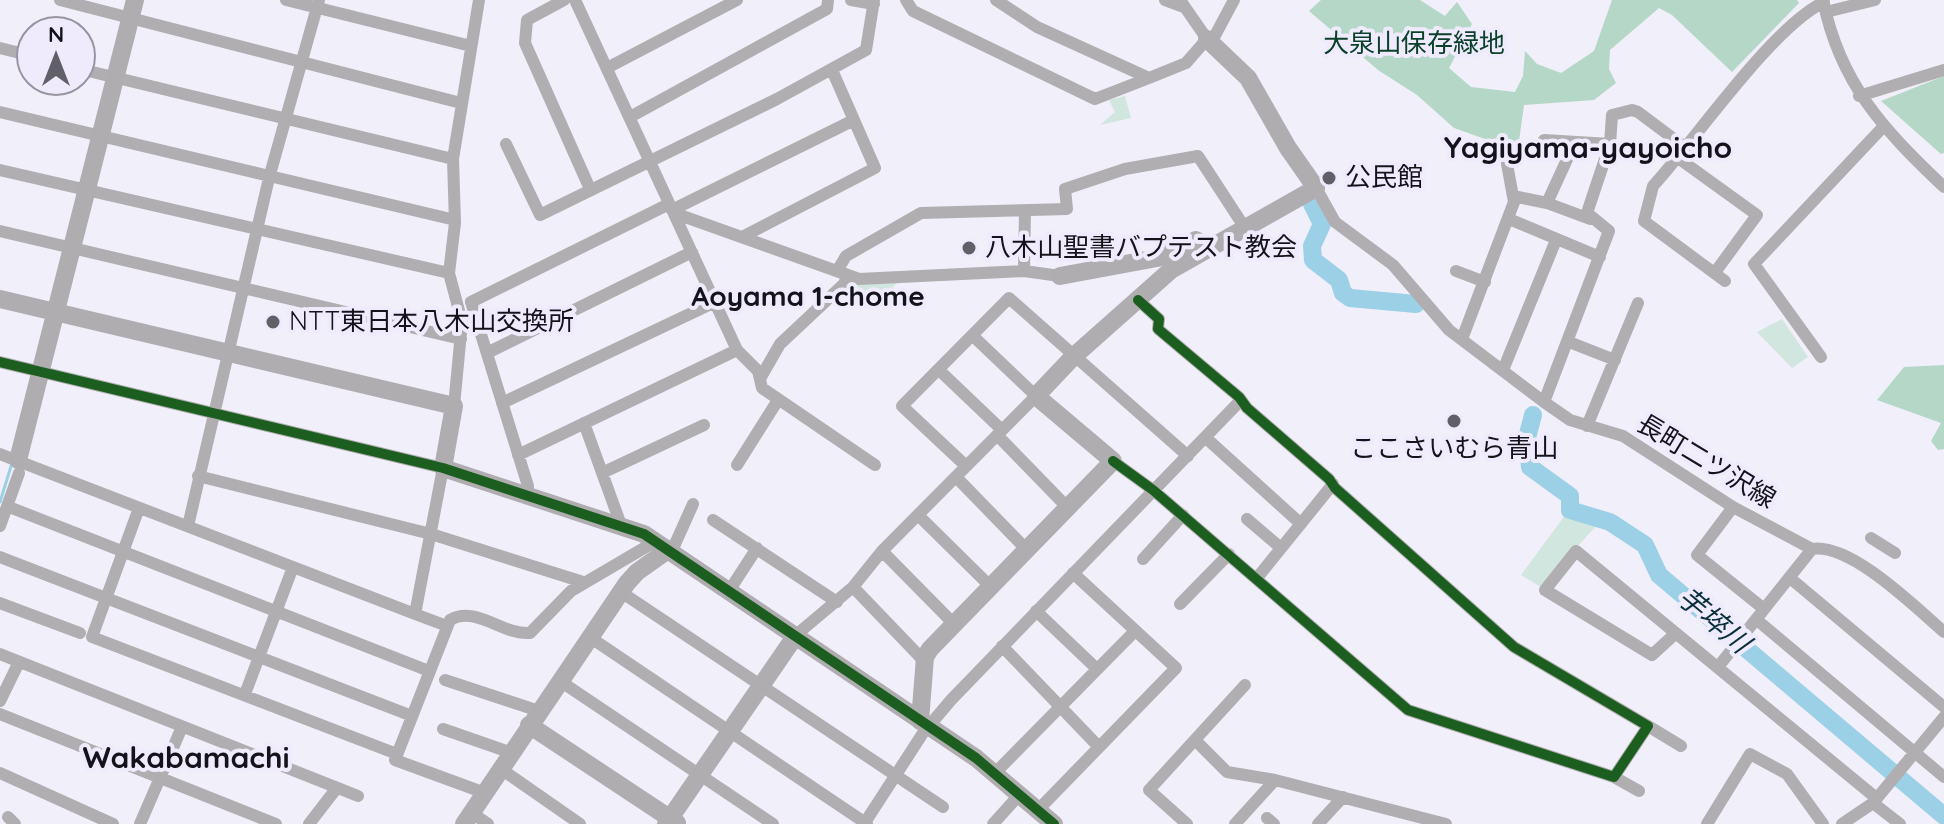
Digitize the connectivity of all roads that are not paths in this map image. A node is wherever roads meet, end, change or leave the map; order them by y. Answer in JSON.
{"nodes":[{"id":1,"x":60,"y":0,"type":"edge"},
{"id":2,"x":286,"y":0,"type":"edge"},
{"id":3,"x":479,"y":0,"type":"edge"},
{"id":4,"x":564,"y":0,"type":"edge"},
{"id":5,"x":575,"y":0,"type":"edge"},
{"id":6,"x":737,"y":0,"type":"edge"},
{"id":7,"x":828,"y":0,"type":"edge"},
{"id":8,"x":851,"y":0,"type":"edge"},
{"id":9,"x":906,"y":0,"type":"edge"},
{"id":10,"x":996,"y":0,"type":"edge"},
{"id":11,"x":1165,"y":0,"type":"edge"},
{"id":12,"x":1234,"y":0,"type":"edge"},
{"id":13,"x":1875,"y":0,"type":"edge"},
{"id":14,"x":874,"y":2,"type":"edge"},
{"id":15,"x":1182,"y":3,"type":"edge"},
{"id":16,"x":318,"y":4,"type":"edge"},
{"id":17,"x":1824,"y":4,"type":"edge"},
{"id":18,"x":133,"y":9,"type":"edge"},
{"id":19,"x":1209,"y":41,"type":"junction"},
{"id":20,"x":471,"y":46,"type":"junction"},
{"id":21,"x":304,"y":61,"type":"junction"},
{"id":22,"x":607,"y":68,"type":"junction"},
{"id":23,"x":832,"y":70,"type":"junction"},
{"id":24,"x":1944,"y":70,"type":"edge"},
{"id":25,"x":96,"y":73,"type":"edge"},
{"id":26,"x":116,"y":78,"type":"junction"},
{"id":27,"x":1149,"y":78,"type":"junction"},
{"id":28,"x":1859,"y":96,"type":"junction"},
{"id":29,"x":461,"y":103,"type":"junction"},
{"id":30,"x":0,"y":112,"type":"edge"},
{"id":31,"x":630,"y":117,"type":"junction"},
{"id":32,"x":285,"y":119,"type":"junction"},
{"id":33,"x":854,"y":120,"type":"junction"},
{"id":34,"x":1883,"y":127,"type":"junction"},
{"id":35,"x":102,"y":138,"type":"junction"},
{"id":36,"x":1544,"y":140,"type":"dead end"},
{"id":37,"x":1575,"y":142,"type":"junction"},
{"id":38,"x":506,"y":144,"type":"dead end"},
{"id":39,"x":1610,"y":144,"type":"junction"},
{"id":40,"x":1682,"y":153,"type":"junction"},
{"id":41,"x":453,"y":159,"type":"junction"},
{"id":42,"x":649,"y":161,"type":"junction"},
{"id":43,"x":1507,"y":164,"type":"dead end"},
{"id":44,"x":0,"y":170,"type":"edge"},
{"id":45,"x":269,"y":178,"type":"junction"},
{"id":46,"x":1944,"y":187,"type":"edge"},
{"id":47,"x":1316,"y":188,"type":"junction"},
{"id":48,"x":590,"y":189,"type":"junction"},
{"id":49,"x":87,"y":192,"type":"junction"},
{"id":50,"x":1513,"y":196,"type":"junction"},
{"id":51,"x":1547,"y":203,"type":"junction"},
{"id":52,"x":672,"y":209,"type":"junction"},
{"id":53,"x":1025,"y":211,"type":"junction"},
{"id":54,"x":1509,"y":219,"type":"junction"},
{"id":55,"x":1590,"y":219,"type":"junction"},
{"id":56,"x":455,"y":220,"type":"junction"},
{"id":57,"x":1245,"y":228,"type":"junction"},
{"id":58,"x":0,"y":231,"type":"edge"},
{"id":59,"x":257,"y":231,"type":"junction"},
{"id":60,"x":742,"y":237,"type":"junction"},
{"id":61,"x":1556,"y":240,"type":"junction"},
{"id":62,"x":72,"y":249,"type":"junction"},
{"id":63,"x":1210,"y":249,"type":"junction"},
{"id":64,"x":692,"y":252,"type":"junction"},
{"id":65,"x":1600,"y":257,"type":"junction"},
{"id":66,"x":1024,"y":271,"type":"junction"},
{"id":67,"x":1456,"y":271,"type":"dead end"},
{"id":68,"x":449,"y":273,"type":"junction"},
{"id":69,"x":842,"y":273,"type":"junction"},
{"id":70,"x":1060,"y":276,"type":"joint"},
{"id":71,"x":1485,"y":282,"type":"junction"},
{"id":72,"x":246,"y":290,"type":"junction"},
{"id":73,"x":0,"y":299,"type":"edge"},
{"id":74,"x":1138,"y":300,"type":"junction"},
{"id":75,"x":715,"y":302,"type":"junction"},
{"id":76,"x":1638,"y":303,"type":"dead end"},
{"id":77,"x":55,"y":314,"type":"junction"},
{"id":78,"x":973,"y":336,"type":"junction"},
{"id":79,"x":461,"y":339,"type":"junction"},
{"id":80,"x":1462,"y":339,"type":"junction"},
{"id":81,"x":1569,"y":342,"type":"junction"},
{"id":82,"x":737,"y":350,"type":"junction"},
{"id":83,"x":487,"y":353,"type":"junction"},
{"id":84,"x":229,"y":355,"type":"junction"},
{"id":85,"x":1073,"y":357,"type":"junction"},
{"id":86,"x":1821,"y":357,"type":"dead end"},
{"id":87,"x":1615,"y":360,"type":"junction"},
{"id":88,"x":0,"y":362,"type":"edge"},
{"id":89,"x":939,"y":370,"type":"junction"},
{"id":90,"x":1503,"y":370,"type":"junction"},
{"id":91,"x":41,"y":372,"type":"junction"},
{"id":92,"x":761,"y":377,"type":"junction"},
{"id":93,"x":1036,"y":396,"type":"junction"},
{"id":94,"x":778,"y":400,"type":"junction"},
{"id":95,"x":1241,"y":400,"type":"junction"},
{"id":96,"x":1544,"y":402,"type":"junction"},
{"id":97,"x":502,"y":403,"type":"junction"},
{"id":98,"x":454,"y":406,"type":"junction"},
{"id":99,"x":215,"y":413,"type":"junction"},
{"id":100,"x":584,"y":423,"type":"junction"},
{"id":101,"x":704,"y":425,"type":"dead end"},
{"id":102,"x":1587,"y":426,"type":"junction"},
{"id":103,"x":1000,"y":432,"type":"junction"},
{"id":104,"x":1206,"y":438,"type":"junction"},
{"id":105,"x":518,"y":455,"type":"junction"},
{"id":106,"x":1188,"y":456,"type":"junction"},
{"id":107,"x":1113,"y":461,"type":"junction"},
{"id":108,"x":12,"y":462,"type":"edge"},
{"id":109,"x":737,"y":465,"type":"dead end"},
{"id":110,"x":875,"y":465,"type":"dead end"},
{"id":111,"x":966,"y":466,"type":"junction"},
{"id":112,"x":443,"y":468,"type":"junction"},
{"id":113,"x":602,"y":473,"type":"junction"},
{"id":114,"x":198,"y":476,"type":"junction"},
{"id":115,"x":956,"y":477,"type":"junction"},
{"id":116,"x":1333,"y":484,"type":"junction"},
{"id":117,"x":1153,"y":490,"type":"junction"},
{"id":118,"x":527,"y":495,"type":"junction"},
{"id":119,"x":693,"y":504,"type":"dead end"},
{"id":120,"x":9,"y":507,"type":"junction"},
{"id":121,"x":1733,"y":507,"type":"junction"},
{"id":122,"x":139,"y":508,"type":"junction"},
{"id":123,"x":1068,"y":508,"type":"junction"},
{"id":124,"x":918,"y":515,"type":"junction"},
{"id":125,"x":1183,"y":515,"type":"junction"},
{"id":126,"x":1247,"y":519,"type":"dead end"},
{"id":127,"x":713,"y":520,"type":"dead end"},
{"id":128,"x":1301,"y":524,"type":"junction"},
{"id":129,"x":621,"y":525,"type":"junction"},
{"id":130,"x":0,"y":526,"type":"edge"},
{"id":131,"x":188,"y":526,"type":"junction"},
{"id":132,"x":431,"y":534,"type":"junction"},
{"id":133,"x":1871,"y":538,"type":"dead end"},
{"id":134,"x":665,"y":548,"type":"junction"},
{"id":135,"x":757,"y":548,"type":"junction"},
{"id":136,"x":1281,"y":548,"type":"junction"},
{"id":137,"x":1812,"y":549,"type":"junction"},
{"id":138,"x":1027,"y":550,"type":"junction"},
{"id":139,"x":882,"y":551,"type":"junction"},
{"id":140,"x":121,"y":553,"type":"junction"},
{"id":141,"x":1229,"y":554,"type":"junction"},
{"id":142,"x":0,"y":557,"type":"edge"},
{"id":143,"x":1143,"y":559,"type":"dead end"},
{"id":144,"x":293,"y":567,"type":"junction"},
{"id":145,"x":1874,"y":572,"type":"junction"},
{"id":146,"x":1073,"y":573,"type":"junction"},
{"id":147,"x":1257,"y":578,"type":"junction"},
{"id":148,"x":1790,"y":578,"type":"junction"},
{"id":149,"x":583,"y":582,"type":"junction"},
{"id":150,"x":853,"y":587,"type":"junction"},
{"id":151,"x":992,"y":588,"type":"junction"},
{"id":152,"x":729,"y":591,"type":"junction"},
{"id":153,"x":621,"y":592,"type":"junction"},
{"id":154,"x":107,"y":598,"type":"junction"},
{"id":155,"x":837,"y":602,"type":"junction"},
{"id":156,"x":0,"y":603,"type":"edge"},
{"id":157,"x":1180,"y":604,"type":"dead end"},
{"id":158,"x":1036,"y":611,"type":"junction"},
{"id":159,"x":276,"y":613,"type":"junction"},
{"id":160,"x":415,"y":614,"type":"junction"},
{"id":161,"x":1760,"y":614,"type":"junction"},
{"id":162,"x":955,"y":625,"type":"junction"},
{"id":163,"x":447,"y":626,"type":"junction"},
{"id":164,"x":1135,"y":631,"type":"junction"},
{"id":165,"x":1944,"y":632,"type":"edge"},
{"id":166,"x":80,"y":633,"type":"dead end"},
{"id":167,"x":1676,"y":633,"type":"junction"},
{"id":168,"x":796,"y":635,"type":"junction"},
{"id":169,"x":591,"y":638,"type":"junction"},
{"id":170,"x":1002,"y":646,"type":"junction"},
{"id":171,"x":0,"y":654,"type":"edge"},
{"id":172,"x":259,"y":656,"type":"junction"},
{"id":173,"x":19,"y":662,"type":"junction"},
{"id":174,"x":925,"y":662,"type":"junction"},
{"id":175,"x":1718,"y":667,"type":"junction"},
{"id":176,"x":1097,"y":669,"type":"junction"},
{"id":177,"x":429,"y":671,"type":"junction"},
{"id":178,"x":445,"y":680,"type":"dead end"},
{"id":179,"x":560,"y":681,"type":"junction"},
{"id":180,"x":761,"y":683,"type":"junction"},
{"id":181,"x":1245,"y":685,"type":"dead end"},
{"id":182,"x":245,"y":694,"type":"junction"},
{"id":183,"x":0,"y":701,"type":"edge"},
{"id":184,"x":1059,"y":707,"type":"junction"},
{"id":185,"x":1944,"y":707,"type":"edge"},
{"id":186,"x":0,"y":714,"type":"edge"},
{"id":187,"x":412,"y":716,"type":"junction"},
{"id":188,"x":1944,"y":717,"type":"edge"},
{"id":189,"x":534,"y":718,"type":"junction"},
{"id":190,"x":925,"y":724,"type":"junction"},
{"id":191,"x":1648,"y":726,"type":"junction"},
{"id":192,"x":182,"y":727,"type":"junction"},
{"id":193,"x":443,"y":729,"type":"dead end"},
{"id":194,"x":729,"y":731,"type":"junction"},
{"id":195,"x":1196,"y":741,"type":"junction"},
{"id":196,"x":1098,"y":746,"type":"junction"},
{"id":197,"x":1681,"y":746,"type":"dead end"},
{"id":198,"x":512,"y":753,"type":"junction"},
{"id":199,"x":1915,"y":753,"type":"junction"},
{"id":200,"x":397,"y":754,"type":"junction"},
{"id":201,"x":501,"y":769,"type":"junction"},
{"id":202,"x":996,"y":772,"type":"junction"},
{"id":203,"x":0,"y":773,"type":"edge"},
{"id":204,"x":698,"y":774,"type":"junction"},
{"id":205,"x":897,"y":775,"type":"junction"},
{"id":206,"x":1614,"y":777,"type":"junction"},
{"id":207,"x":1944,"y":777,"type":"edge"},
{"id":208,"x":161,"y":778,"type":"junction"},
{"id":209,"x":1275,"y":780,"type":"junction"},
{"id":210,"x":336,"y":789,"type":"junction"},
{"id":211,"x":1639,"y":791,"type":"dead end"},
{"id":212,"x":485,"y":793,"type":"junction"},
{"id":213,"x":1020,"y":794,"type":"junction"},
{"id":214,"x":358,"y":796,"type":"dead end"},
{"id":215,"x":1343,"y":797,"type":"junction"},
{"id":216,"x":1874,"y":800,"type":"junction"},
{"id":217,"x":943,"y":807,"type":"dead end"},
{"id":218,"x":1038,"y":810,"type":"junction"},
{"id":219,"x":468,"y":819,"type":"edge"},
{"id":220,"x":1398,"y":819,"type":"edge"},
{"id":221,"x":1192,"y":820,"type":"edge"},
{"id":222,"x":671,"y":822,"type":"edge"},
{"id":223,"x":113,"y":824,"type":"edge"},
{"id":224,"x":140,"y":824,"type":"edge"},
{"id":225,"x":276,"y":824,"type":"edge"},
{"id":226,"x":309,"y":824,"type":"edge"},
{"id":227,"x":488,"y":824,"type":"edge"},
{"id":228,"x":580,"y":824,"type":"edge"},
{"id":229,"x":773,"y":824,"type":"edge"},
{"id":230,"x":865,"y":824,"type":"edge"},
{"id":231,"x":993,"y":824,"type":"edge"},
{"id":232,"x":1054,"y":824,"type":"edge"},
{"id":233,"x":1235,"y":824,"type":"edge"},
{"id":234,"x":1318,"y":824,"type":"edge"},
{"id":235,"x":1446,"y":824,"type":"edge"},
{"id":236,"x":1707,"y":824,"type":"edge"},
{"id":237,"x":1823,"y":824,"type":"edge"},
{"id":238,"x":1842,"y":824,"type":"edge"},
{"id":239,"x":1900,"y":824,"type":"edge"}],
"edges":[{"from":1,"to":18,"type":"street"},
{"from":2,"to":16,"type":"street"},
{"from":3,"to":20,"type":"street"},
{"from":4,"to":48,"type":"street"},
{"from":5,"to":22,"type":"street"},
{"from":6,"to":22,"type":"street"},
{"from":7,"to":31,"type":"street"},
{"from":8,"to":14,"type":"street"},
{"from":9,"to":27,"type":"street"},
{"from":10,"to":27,"type":"street"},
{"from":11,"to":15,"type":"street"},
{"from":12,"to":19,"type":"street"},
{"from":13,"to":17,"type":"street"},
{"from":14,"to":23,"type":"street"},
{"from":15,"to":19,"type":"street"},
{"from":16,"to":20,"type":"street"},
{"from":16,"to":21,"type":"street"},
{"from":17,"to":28,"type":"street"},
{"from":17,"to":40,"type":"street"},
{"from":18,"to":21,"type":"street"},
{"from":18,"to":26,"type":"street"},
{"from":19,"to":27,"type":"street"},
{"from":19,"to":47,"type":"street"},
{"from":20,"to":29,"type":"street"},
{"from":21,"to":29,"type":"street"},
{"from":21,"to":32,"type":"street"},
{"from":22,"to":31,"type":"street"},
{"from":23,"to":33,"type":"street"},
{"from":23,"to":42,"type":"street"},
{"from":24,"to":28,"type":"street"},
{"from":25,"to":26,"type":"street"},
{"from":26,"to":32,"type":"street"},
{"from":26,"to":35,"type":"street"},
{"from":28,"to":34,"type":"street"},
{"from":29,"to":41,"type":"street"},
{"from":30,"to":35,"type":"street"},
{"from":31,"to":42,"type":"street"},
{"from":32,"to":41,"type":"street"},
{"from":32,"to":45,"type":"street"},
{"from":33,"to":52,"type":"street"},
{"from":33,"to":60,"type":"street"},
{"from":34,"to":46,"type":"street"},
{"from":34,"to":86,"type":"street"},
{"from":35,"to":45,"type":"street"},
{"from":35,"to":49,"type":"street"},
{"from":36,"to":37,"type":"street"},
{"from":37,"to":39,"type":"street"},
{"from":37,"to":51,"type":"street"},
{"from":38,"to":48,"type":"street"},
{"from":39,"to":40,"type":"street"},
{"from":39,"to":55,"type":"street"},
{"from":40,"to":40,"type":"street"},
{"from":41,"to":56,"type":"street"},
{"from":42,"to":48,"type":"street"},
{"from":42,"to":52,"type":"street"},
{"from":43,"to":50,"type":"street"},
{"from":44,"to":49,"type":"street"},
{"from":45,"to":56,"type":"street"},
{"from":45,"to":59,"type":"street"},
{"from":47,"to":57,"type":"street"},
{"from":47,"to":80,"type":"street","name":"長町二ツ沢線"},
{"from":49,"to":59,"type":"street"},
{"from":49,"to":62,"type":"street"},
{"from":50,"to":51,"type":"street"},
{"from":50,"to":54,"type":"street"},
{"from":51,"to":55,"type":"street"},
{"from":52,"to":60,"type":"street"},
{"from":52,"to":64,"type":"street"},
{"from":52,"to":83,"type":"street"},
{"from":53,"to":57,"type":"street"},
{"from":53,"to":66,"type":"street"},
{"from":53,"to":69,"type":"street"},
{"from":54,"to":61,"type":"street"},
{"from":54,"to":71,"type":"street"},
{"from":55,"to":65,"type":"street"},
{"from":56,"to":68,"type":"street"},
{"from":57,"to":63,"type":"street"},
{"from":58,"to":62,"type":"street"},
{"from":59,"to":68,"type":"street"},
{"from":59,"to":72,"type":"street"},
{"from":60,"to":69,"type":"street"},
{"from":61,"to":65,"type":"street"},
{"from":61,"to":90,"type":"street"},
{"from":62,"to":72,"type":"street"},
{"from":62,"to":77,"type":"street"},
{"from":63,"to":70,"type":"street"},
{"from":63,"to":74,"type":"street"},
{"from":64,"to":75,"type":"street"},
{"from":64,"to":83,"type":"street"},
{"from":65,"to":81,"type":"street"},
{"from":66,"to":69,"type":"street"},
{"from":66,"to":70,"type":"street"},
{"from":67,"to":71,"type":"street"},
{"from":68,"to":79,"type":"street"},
{"from":69,"to":92,"type":"street"},
{"from":71,"to":80,"type":"street"},
{"from":72,"to":79,"type":"street"},
{"from":72,"to":84,"type":"street"},
{"from":73,"to":77,"type":"street"},
{"from":74,"to":85,"type":"street"},
{"from":74,"to":95,"type":"street"},
{"from":75,"to":82,"type":"street"},
{"from":75,"to":97,"type":"street"},
{"from":76,"to":87,"type":"street"},
{"from":77,"to":84,"type":"street"},
{"from":77,"to":91,"type":"street"},
{"from":78,"to":85,"type":"street"},
{"from":78,"to":89,"type":"street"},
{"from":78,"to":93,"type":"street"},
{"from":79,"to":98,"type":"street"},
{"from":80,"to":90,"type":"street","name":"長町二ツ沢線"},
{"from":81,"to":87,"type":"street"},
{"from":81,"to":96,"type":"street"},
{"from":82,"to":92,"type":"street"},
{"from":82,"to":100,"type":"street"},
{"from":83,"to":97,"type":"street"},
{"from":84,"to":98,"type":"street"},
{"from":84,"to":99,"type":"street"},
{"from":85,"to":93,"type":"street"},
{"from":85,"to":106,"type":"street"},
{"from":87,"to":102,"type":"street"},
{"from":88,"to":91,"type":"street"},
{"from":89,"to":103,"type":"street"},
{"from":89,"to":111,"type":"street"},
{"from":90,"to":96,"type":"street","name":"長町二ツ沢線"},
{"from":91,"to":99,"type":"street"},
{"from":91,"to":108,"type":"street"},
{"from":92,"to":94,"type":"street"},
{"from":93,"to":103,"type":"street"},
{"from":93,"to":107,"type":"street"},
{"from":94,"to":109,"type":"street"},
{"from":94,"to":110,"type":"street"},
{"from":95,"to":104,"type":"street"},
{"from":95,"to":116,"type":"street"},
{"from":96,"to":102,"type":"street","name":"長町二ツ沢線"},
{"from":97,"to":105,"type":"street"},
{"from":98,"to":112,"type":"street"},
{"from":99,"to":112,"type":"street"},
{"from":99,"to":114,"type":"street"},
{"from":100,"to":105,"type":"street"},
{"from":100,"to":113,"type":"street"},
{"from":101,"to":113,"type":"street"},
{"from":102,"to":121,"type":"street","name":"長町二ツ沢線"},
{"from":103,"to":111,"type":"street"},
{"from":103,"to":123,"type":"street"},
{"from":104,"to":106,"type":"street"},
{"from":104,"to":128,"type":"street"},
{"from":105,"to":118,"type":"street"},
{"from":106,"to":117,"type":"street"},
{"from":107,"to":117,"type":"street"},
{"from":107,"to":123,"type":"street"},
{"from":108,"to":120,"type":"street"},
{"from":108,"to":122,"type":"street"},
{"from":111,"to":115,"type":"street"},
{"from":112,"to":118,"type":"street"},
{"from":112,"to":132,"type":"street"},
{"from":113,"to":129,"type":"street"},
{"from":114,"to":131,"type":"street"},
{"from":114,"to":132,"type":"street"},
{"from":115,"to":124,"type":"street"},
{"from":115,"to":138,"type":"street"},
{"from":116,"to":128,"type":"street"},
{"from":116,"to":191,"type":"street"},
{"from":117,"to":125,"type":"street"},
{"from":117,"to":146,"type":"street"},
{"from":118,"to":129,"type":"street"},
{"from":119,"to":134,"type":"street"},
{"from":120,"to":130,"type":"street"},
{"from":120,"to":140,"type":"street"},
{"from":121,"to":137,"type":"street","name":"長町二ツ沢線"},
{"from":121,"to":161,"type":"street"},
{"from":122,"to":131,"type":"street"},
{"from":122,"to":140,"type":"street"},
{"from":123,"to":138,"type":"street"},
{"from":124,"to":139,"type":"street"},
{"from":124,"to":151,"type":"street"},
{"from":125,"to":141,"type":"street"},
{"from":125,"to":143,"type":"street"},
{"from":126,"to":136,"type":"street"},
{"from":127,"to":135,"type":"street"},
{"from":128,"to":136,"type":"street"},
{"from":129,"to":134,"type":"street"},
{"from":131,"to":144,"type":"street"},
{"from":132,"to":149,"type":"street"},
{"from":132,"to":160,"type":"street"},
{"from":133,"to":145,"type":"street"},
{"from":134,"to":149,"type":"street"},
{"from":134,"to":152,"type":"street"},
{"from":134,"to":153,"type":"street"},
{"from":135,"to":152,"type":"street"},
{"from":135,"to":155,"type":"street"},
{"from":136,"to":147,"type":"street"},
{"from":137,"to":145,"type":"street","name":"長町二ツ沢線"},
{"from":137,"to":148,"type":"street"},
{"from":138,"to":151,"type":"street"},
{"from":139,"to":150,"type":"street"},
{"from":139,"to":162,"type":"street"},
{"from":140,"to":154,"type":"street"},
{"from":140,"to":159,"type":"street"},
{"from":141,"to":147,"type":"street"},
{"from":141,"to":157,"type":"street"},
{"from":142,"to":154,"type":"street"},
{"from":144,"to":159,"type":"street"},
{"from":144,"to":160,"type":"street"},
{"from":145,"to":165,"type":"street","name":"長町二ツ沢線"},
{"from":146,"to":158,"type":"street"},
{"from":146,"to":164,"type":"street"},
{"from":147,"to":206,"type":"street"},
{"from":148,"to":161,"type":"street"},
{"from":148,"to":185,"type":"street"},
{"from":149,"to":163,"type":"street"},
{"from":150,"to":155,"type":"street"},
{"from":150,"to":174,"type":"street"},
{"from":151,"to":162,"type":"street"},
{"from":152,"to":168,"type":"street"},
{"from":153,"to":169,"type":"street"},
{"from":153,"to":180,"type":"street"},
{"from":154,"to":172,"type":"street"},
{"from":154,"to":182,"type":"street"},
{"from":155,"to":168,"type":"street"},
{"from":156,"to":166,"type":"street"},
{"from":158,"to":170,"type":"street"},
{"from":158,"to":176,"type":"street"},
{"from":159,"to":172,"type":"street"},
{"from":159,"to":177,"type":"street"},
{"from":160,"to":163,"type":"street"},
{"from":161,"to":175,"type":"street"},
{"from":161,"to":199,"type":"street"},
{"from":162,"to":174,"type":"street"},
{"from":163,"to":177,"type":"street"},
{"from":164,"to":176,"type":"street"},
{"from":164,"to":196,"type":"street"},
{"from":167,"to":167,"type":"street"},
{"from":167,"to":175,"type":"street"},
{"from":168,"to":180,"type":"street"},
{"from":168,"to":190,"type":"street"},
{"from":169,"to":179,"type":"street"},
{"from":169,"to":194,"type":"street"},
{"from":170,"to":184,"type":"street"},
{"from":170,"to":190,"type":"street"},
{"from":171,"to":173,"type":"street"},
{"from":172,"to":182,"type":"street"},
{"from":172,"to":187,"type":"street"},
{"from":173,"to":183,"type":"street"},
{"from":173,"to":192,"type":"street"},
{"from":174,"to":190,"type":"street"},
{"from":175,"to":216,"type":"street"},
{"from":176,"to":184,"type":"street"},
{"from":177,"to":187,"type":"street"},
{"from":178,"to":189,"type":"street"},
{"from":179,"to":189,"type":"street"},
{"from":179,"to":204,"type":"street"},
{"from":180,"to":194,"type":"street"},
{"from":180,"to":205,"type":"street"},
{"from":181,"to":195,"type":"street"},
{"from":182,"to":200,"type":"street"},
{"from":184,"to":196,"type":"street"},
{"from":184,"to":202,"type":"street"},
{"from":186,"to":208,"type":"street"},
{"from":187,"to":200,"type":"street"},
{"from":188,"to":199,"type":"street"},
{"from":189,"to":198,"type":"street"},
{"from":189,"to":222,"type":"street"},
{"from":190,"to":202,"type":"street"},
{"from":190,"to":205,"type":"street"},
{"from":191,"to":197,"type":"street"},
{"from":191,"to":206,"type":"street"},
{"from":192,"to":208,"type":"street"},
{"from":192,"to":210,"type":"street"},
{"from":193,"to":198,"type":"street"},
{"from":194,"to":204,"type":"street"},
{"from":194,"to":230,"type":"street"},
{"from":195,"to":209,"type":"street"},
{"from":195,"to":221,"type":"street"},
{"from":196,"to":218,"type":"street"},
{"from":198,"to":201,"type":"street"},
{"from":199,"to":207,"type":"street"},
{"from":199,"to":216,"type":"street"},
{"from":200,"to":212,"type":"street"},
{"from":201,"to":212,"type":"street"},
{"from":201,"to":228,"type":"street"},
{"from":202,"to":213,"type":"street"},
{"from":203,"to":223,"type":"street"},
{"from":204,"to":222,"type":"street"},
{"from":204,"to":229,"type":"street"},
{"from":205,"to":217,"type":"street"},
{"from":205,"to":230,"type":"street"},
{"from":206,"to":211,"type":"street"},
{"from":208,"to":224,"type":"street"},
{"from":208,"to":225,"type":"street"},
{"from":209,"to":215,"type":"street"},
{"from":209,"to":233,"type":"street"},
{"from":210,"to":214,"type":"street"},
{"from":210,"to":226,"type":"street"},
{"from":212,"to":219,"type":"street"},
{"from":213,"to":218,"type":"street"},
{"from":213,"to":231,"type":"street"},
{"from":215,"to":220,"type":"street"},
{"from":215,"to":234,"type":"street"},
{"from":216,"to":238,"type":"street"},
{"from":216,"to":239,"type":"street"},
{"from":218,"to":232,"type":"street"},
{"from":219,"to":227,"type":"street"},
{"from":220,"to":235,"type":"street"},
{"from":236,"to":237,"type":"street"}]}
